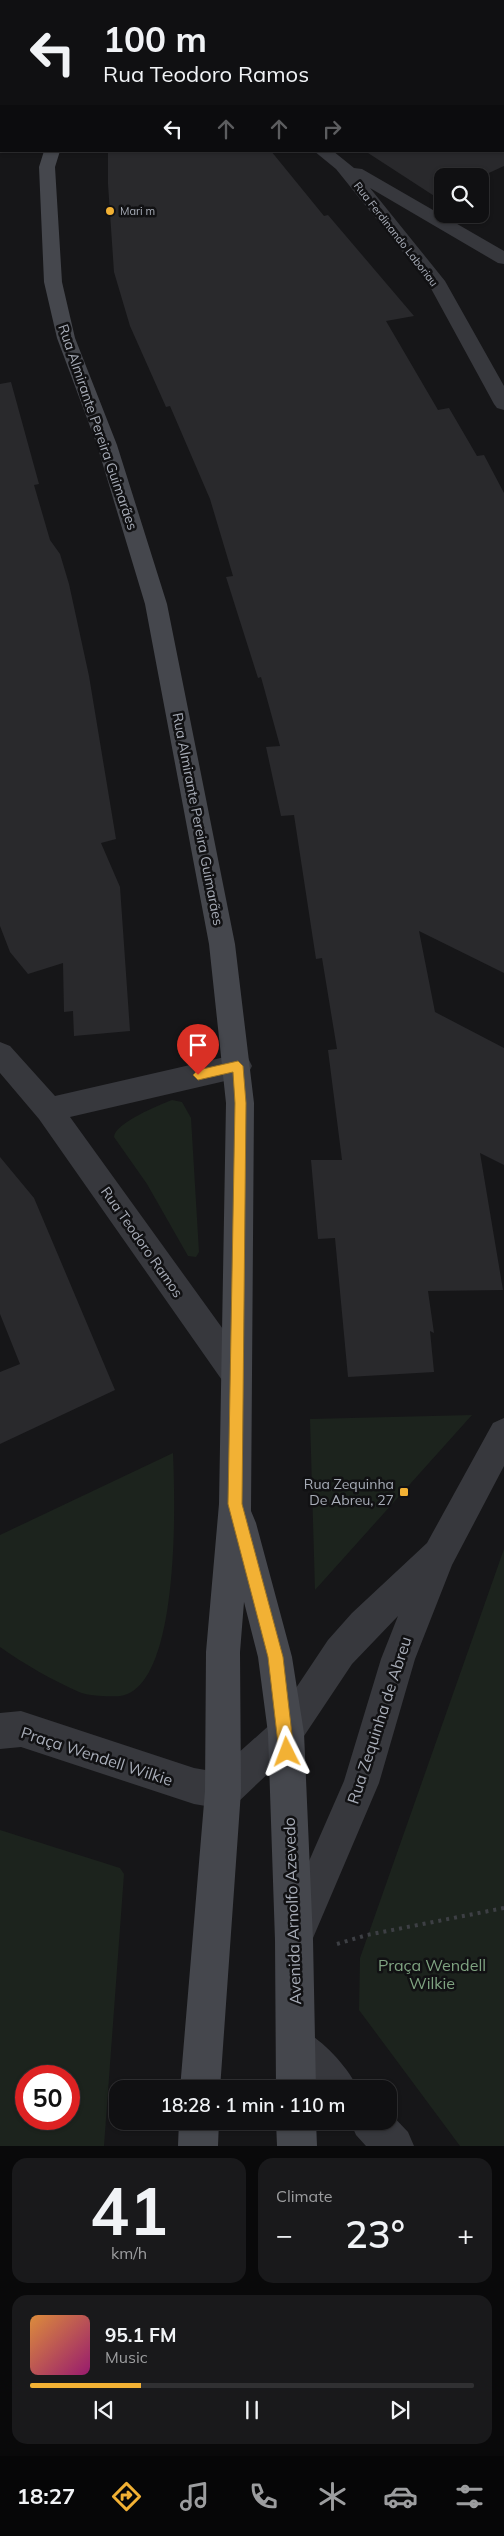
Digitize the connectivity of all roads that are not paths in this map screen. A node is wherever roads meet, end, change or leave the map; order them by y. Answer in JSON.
{"nodes":[{"id":1,"x":52,"y":152,"type":"edge"},
{"id":2,"x":323,"y":152,"type":"edge"},
{"id":3,"x":342,"y":165,"type":"junction"},
{"id":4,"x":504,"y":259,"type":"edge"},
{"id":5,"x":504,"y":404,"type":"edge"},
{"id":6,"x":0,"y":1054,"type":"edge"},
{"id":7,"x":238,"y":1066,"type":"junction"},
{"id":8,"x":49,"y":1110,"type":"junction"},
{"id":9,"x":235,"y":1372,"type":"junction"},
{"id":10,"x":504,"y":1434,"type":"edge"},
{"id":11,"x":235,"y":1504,"type":"junction"},
{"id":12,"x":439,"y":1555,"type":"junction"},
{"id":13,"x":7,"y":1724,"type":"edge"},
{"id":14,"x":286,"y":1733,"type":"junction"},
{"id":15,"x":223,"y":1791,"type":"junction"},
{"id":16,"x":294,"y":1949,"type":"junction"},
{"id":17,"x":295,"y":2045,"type":"junction"},
{"id":18,"x":201,"y":2080,"type":"edge"},
{"id":19,"x":296,"y":2080,"type":"edge"},
{"id":20,"x":329,"y":2080,"type":"edge"},
{"id":21,"x":199,"y":2130,"type":"edge"},
{"id":22,"x":296,"y":2130,"type":"edge"},
{"id":23,"x":379,"y":2130,"type":"edge"},
{"id":24,"x":198,"y":2146,"type":"edge"},
{"id":25,"x":296,"y":2146,"type":"edge"},
{"id":26,"x":394,"y":2146,"type":"edge"}],
"edges":[{"from":1,"to":7,"type":"main road","name":"Rua Almirante Pereira Guimarães"},
{"from":2,"to":3,"type":"street","name":"Rua Ferdinando Laboriau"},
{"from":3,"to":4,"type":"street"},
{"from":3,"to":5,"type":"street","name":"Rua Ferdinando Laboriau"},
{"from":6,"to":8,"type":"street","name":"Rua Teodoro Ramos"},
{"from":7,"to":8,"type":"street"},
{"from":7,"to":9,"type":"main road","name":"Rua Almirante Pereira Guimarães"},
{"from":8,"to":9,"type":"street","name":"Rua Teodoro Ramos"},
{"from":9,"to":11,"type":"main road","name":"Rua Almirante Pereira Guimarães"},
{"from":10,"to":12,"type":"street","name":"Rua Zequinha de Abreu"},
{"from":11,"to":14,"type":"main road","name":"Rua Almirante Pereira Guimarães"},
{"from":11,"to":15,"type":"main road","name":"Rua Almirante Pereira Guimarães"},
{"from":12,"to":14,"type":"street","name":"Rua Zequinha de Abreu"},
{"from":12,"to":16,"type":"street","name":"Rua Zequinha de Abreu"},
{"from":13,"to":15,"type":"street","name":"Praça Wendell Wilkie"},
{"from":14,"to":15,"type":"street","name":"Rua Zequinha de Abreu"},
{"from":14,"to":16,"type":"main road","name":"Avenida Arnolfo Azevedo"},
{"from":15,"to":18,"type":"main road"},
{"from":16,"to":17,"type":"main road","name":"Avenida Arnolfo Azevedo"},
{"from":17,"to":19,"type":"main road","name":"Avenida Arnolfo Azevedo"},
{"from":17,"to":20,"type":"street"},
{"from":21,"to":24,"type":"main road"},
{"from":22,"to":25,"type":"main road"},
{"from":23,"to":26,"type":"street"}]}
